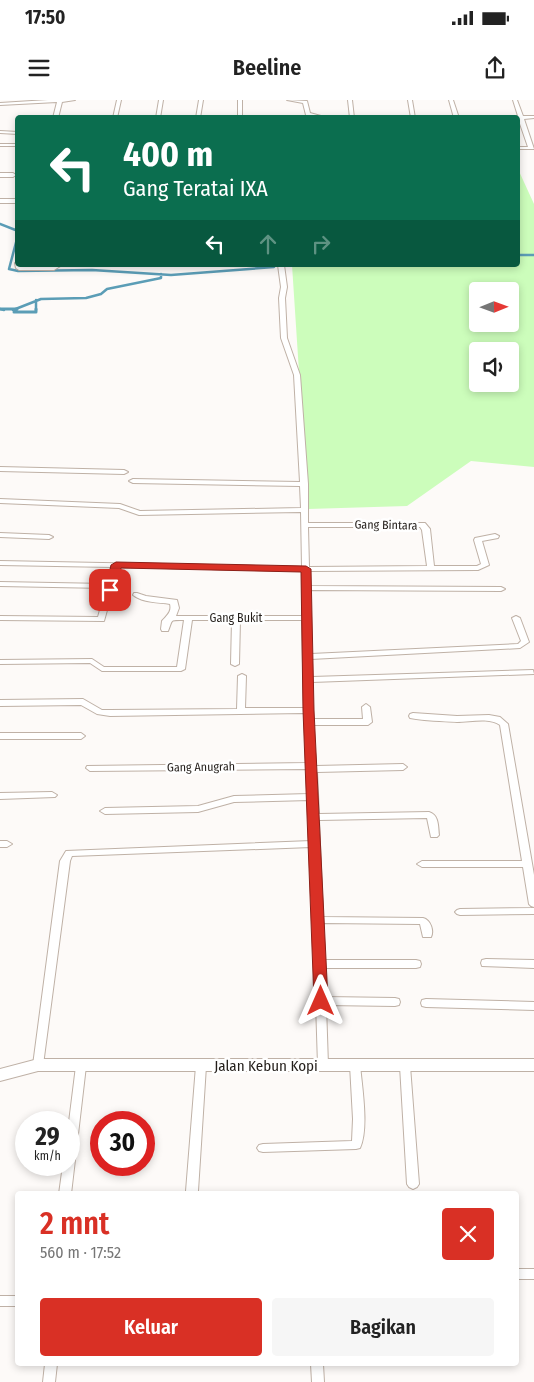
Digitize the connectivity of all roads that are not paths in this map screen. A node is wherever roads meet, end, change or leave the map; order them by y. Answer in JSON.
{"nodes":[{"id":1,"x":74,"y":100,"type":"edge"},
{"id":2,"x":118,"y":100,"type":"edge"},
{"id":3,"x":161,"y":100,"type":"edge"},
{"id":4,"x":201,"y":100,"type":"edge"},
{"id":5,"x":240,"y":100,"type":"edge"},
{"id":6,"x":289,"y":100,"type":"edge"},
{"id":7,"x":350,"y":100,"type":"edge"},
{"id":8,"x":410,"y":100,"type":"edge"},
{"id":9,"x":451,"y":100,"type":"edge"},
{"id":10,"x":515,"y":100,"type":"edge"},
{"id":11,"x":39,"y":101,"type":"edge"},
{"id":12,"x":60,"y":101,"type":"edge"},
{"id":13,"x":305,"y":101,"type":"edge"},
{"id":14,"x":0,"y":104,"type":"edge"},
{"id":15,"x":56,"y":115,"type":"edge"},
{"id":16,"x":116,"y":115,"type":"edge"},
{"id":17,"x":158,"y":115,"type":"edge"},
{"id":18,"x":198,"y":115,"type":"edge"},
{"id":19,"x":240,"y":115,"type":"edge"},
{"id":20,"x":312,"y":115,"type":"edge"},
{"id":21,"x":352,"y":115,"type":"edge"},
{"id":22,"x":412,"y":115,"type":"edge"},
{"id":23,"x":456,"y":115,"type":"edge"},
{"id":24,"x":519,"y":115,"type":"edge"},
{"id":25,"x":520,"y":117,"type":"edge"},
{"id":26,"x":534,"y":117,"type":"edge"},
{"id":27,"x":520,"y":119,"type":"edge"},
{"id":28,"x":0,"y":132,"type":"edge"},
{"id":29,"x":15,"y":133,"type":"edge"},
{"id":30,"x":0,"y":145,"type":"edge"},
{"id":31,"x":15,"y":145,"type":"edge"},
{"id":32,"x":532,"y":148,"type":"edge"},
{"id":33,"x":0,"y":175,"type":"edge"},
{"id":34,"x":13,"y":175,"type":"dead end"},
{"id":35,"x":0,"y":201,"type":"edge"},
{"id":36,"x":15,"y":201,"type":"edge"},
{"id":37,"x":18,"y":267,"type":"edge"},
{"id":38,"x":56,"y":267,"type":"edge"},
{"id":39,"x":281,"y":267,"type":"edge"},
{"id":40,"x":0,"y":469,"type":"edge"},
{"id":41,"x":124,"y":472,"type":"dead end"},
{"id":42,"x":133,"y":481,"type":"dead end"},
{"id":43,"x":304,"y":484,"type":"junction"},
{"id":44,"x":0,"y":501,"type":"edge"},
{"id":45,"x":305,"y":510,"type":"junction"},
{"id":46,"x":304,"y":525,"type":"junction"},
{"id":47,"x":0,"y":535,"type":"edge"},
{"id":48,"x":49,"y":536,"type":"dead end"},
{"id":49,"x":495,"y":536,"type":"dead end"},
{"id":50,"x":0,"y":563,"type":"edge"},
{"id":51,"x":116,"y":565,"type":"junction"},
{"id":52,"x":306,"y":569,"type":"junction"},
{"id":53,"x":431,"y":569,"type":"junction"},
{"id":54,"x":0,"y":584,"type":"edge"},
{"id":55,"x":111,"y":586,"type":"junction"},
{"id":56,"x":306,"y":588,"type":"junction"},
{"id":57,"x":501,"y":589,"type":"dead end"},
{"id":58,"x":137,"y":595,"type":"dead end"},
{"id":59,"x":236,"y":617,"type":"junction"},
{"id":60,"x":0,"y":618,"type":"edge"},
{"id":61,"x":188,"y":618,"type":"junction"},
{"id":62,"x":306,"y":618,"type":"junction"},
{"id":63,"x":516,"y":618,"type":"dead end"},
{"id":64,"x":307,"y":657,"type":"junction"},
{"id":65,"x":0,"y":662,"type":"edge"},
{"id":66,"x":235,"y":664,"type":"dead end"},
{"id":67,"x":534,"y":672,"type":"edge"},
{"id":68,"x":242,"y":676,"type":"dead end"},
{"id":69,"x":309,"y":680,"type":"junction"},
{"id":70,"x":0,"y":703,"type":"edge"},
{"id":71,"x":366,"y":707,"type":"dead end"},
{"id":72,"x":241,"y":710,"type":"junction"},
{"id":73,"x":308,"y":710,"type":"junction"},
{"id":74,"x":413,"y":716,"type":"dead end"},
{"id":75,"x":310,"y":722,"type":"junction"},
{"id":76,"x":0,"y":736,"type":"edge"},
{"id":77,"x":81,"y":736,"type":"dead end"},
{"id":78,"x":312,"y":767,"type":"junction"},
{"id":79,"x":403,"y":767,"type":"dead end"},
{"id":80,"x":90,"y":768,"type":"dead end"},
{"id":81,"x":0,"y":796,"type":"edge"},
{"id":82,"x":52,"y":796,"type":"dead end"},
{"id":83,"x":314,"y":797,"type":"junction"},
{"id":84,"x":105,"y":811,"type":"dead end"},
{"id":85,"x":314,"y":816,"type":"junction"},
{"id":86,"x":434,"y":835,"type":"dead end"},
{"id":87,"x":315,"y":844,"type":"junction"},
{"id":88,"x":422,"y":864,"type":"dead end"},
{"id":89,"x":527,"y":864,"type":"junction"},
{"id":90,"x":534,"y":904,"type":"edge"},
{"id":91,"x":534,"y":911,"type":"edge"},
{"id":92,"x":460,"y":912,"type":"dead end"},
{"id":93,"x":318,"y":920,"type":"junction"},
{"id":94,"x":427,"y":934,"type":"dead end"},
{"id":95,"x":486,"y":963,"type":"dead end"},
{"id":96,"x":320,"y":964,"type":"junction"},
{"id":97,"x":416,"y":964,"type":"dead end"},
{"id":98,"x":534,"y":964,"type":"edge"},
{"id":99,"x":321,"y":1001,"type":"junction"},
{"id":100,"x":395,"y":1002,"type":"dead end"},
{"id":101,"x":426,"y":1003,"type":"dead end"},
{"id":102,"x":534,"y":1006,"type":"edge"},
{"id":103,"x":38,"y":1065,"type":"junction"},
{"id":104,"x":323,"y":1065,"type":"junction"},
{"id":105,"x":534,"y":1065,"type":"edge"},
{"id":106,"x":81,"y":1066,"type":"junction"},
{"id":107,"x":201,"y":1066,"type":"junction"},
{"id":108,"x":355,"y":1066,"type":"junction"},
{"id":109,"x":405,"y":1066,"type":"junction"},
{"id":110,"x":0,"y":1075,"type":"edge"},
{"id":111,"x":76,"y":1111,"type":"edge"},
{"id":112,"x":263,"y":1148,"type":"dead end"},
{"id":113,"x":67,"y":1176,"type":"edge"},
{"id":114,"x":413,"y":1184,"type":"dead end"},
{"id":115,"x":65,"y":1191,"type":"edge"},
{"id":116,"x":192,"y":1191,"type":"dead end"},
{"id":117,"x":519,"y":1274,"type":"edge"},
{"id":118,"x":534,"y":1274,"type":"edge"},
{"id":119,"x":0,"y":1301,"type":"edge"},
{"id":120,"x":15,"y":1301,"type":"edge"},
{"id":121,"x":51,"y":1366,"type":"edge"},
{"id":122,"x":317,"y":1366,"type":"edge"},
{"id":123,"x":50,"y":1382,"type":"edge"},
{"id":124,"x":318,"y":1382,"type":"edge"}],
"edges":[{"from":1,"to":12,"type":"street"},
{"from":2,"to":16,"type":"street"},
{"from":3,"to":17,"type":"street"},
{"from":4,"to":18,"type":"street"},
{"from":5,"to":19,"type":"street"},
{"from":6,"to":13,"type":"street"},
{"from":7,"to":21,"type":"street"},
{"from":8,"to":22,"type":"street"},
{"from":9,"to":23,"type":"street"},
{"from":10,"to":24,"type":"street"},
{"from":11,"to":12,"type":"street"},
{"from":11,"to":14,"type":"street"},
{"from":12,"to":15,"type":"street"},
{"from":13,"to":20,"type":"street"},
{"from":25,"to":26,"type":"street"},
{"from":27,"to":32,"type":"street"},
{"from":28,"to":29,"type":"street"},
{"from":30,"to":31,"type":"street"},
{"from":33,"to":34,"type":"street"},
{"from":35,"to":36,"type":"street"},
{"from":37,"to":38,"type":"street"},
{"from":39,"to":43,"type":"street"},
{"from":40,"to":41,"type":"street"},
{"from":42,"to":43,"type":"street"},
{"from":43,"to":45,"type":"street"},
{"from":44,"to":45,"type":"street"},
{"from":45,"to":46,"type":"street"},
{"from":46,"to":52,"type":"street"},
{"from":46,"to":53,"type":"street","name":"Gang Bintara"},
{"from":47,"to":48,"type":"street"},
{"from":49,"to":53,"type":"street"},
{"from":50,"to":51,"type":"street"},
{"from":51,"to":52,"type":"street"},
{"from":51,"to":55,"type":"street"},
{"from":52,"to":53,"type":"street"},
{"from":52,"to":56,"type":"street"},
{"from":54,"to":55,"type":"street"},
{"from":55,"to":60,"type":"street"},
{"from":56,"to":57,"type":"street"},
{"from":56,"to":62,"type":"street"},
{"from":58,"to":61,"type":"street","name":"Gang Bukit"},
{"from":59,"to":61,"type":"street","name":"Gang Bukit"},
{"from":59,"to":62,"type":"street","name":"Gang Bukit"},
{"from":59,"to":66,"type":"street"},
{"from":61,"to":65,"type":"street"},
{"from":62,"to":64,"type":"street"},
{"from":63,"to":64,"type":"street"},
{"from":64,"to":69,"type":"street"},
{"from":67,"to":69,"type":"street"},
{"from":68,"to":72,"type":"street"},
{"from":69,"to":73,"type":"street"},
{"from":70,"to":72,"type":"street"},
{"from":71,"to":75,"type":"street"},
{"from":72,"to":73,"type":"street"},
{"from":73,"to":75,"type":"street"},
{"from":74,"to":89,"type":"street"},
{"from":75,"to":78,"type":"street"},
{"from":76,"to":77,"type":"street"},
{"from":78,"to":79,"type":"street","name":"Gang Anugrah"},
{"from":78,"to":80,"type":"street","name":"Gang Anugrah"},
{"from":78,"to":83,"type":"street"},
{"from":81,"to":82,"type":"street"},
{"from":83,"to":84,"type":"street"},
{"from":83,"to":85,"type":"street"},
{"from":85,"to":86,"type":"street"},
{"from":85,"to":87,"type":"street"},
{"from":87,"to":93,"type":"street"},
{"from":87,"to":103,"type":"street"},
{"from":88,"to":89,"type":"street"},
{"from":89,"to":90,"type":"street"},
{"from":91,"to":92,"type":"street"},
{"from":93,"to":94,"type":"street"},
{"from":93,"to":96,"type":"street"},
{"from":95,"to":98,"type":"street"},
{"from":96,"to":97,"type":"street"},
{"from":96,"to":99,"type":"street"},
{"from":99,"to":100,"type":"street"},
{"from":99,"to":104,"type":"street"},
{"from":101,"to":102,"type":"street"},
{"from":103,"to":106,"type":"main road","name":"Jalan Kebun Kopi"},
{"from":103,"to":110,"type":"main road","name":"Jalan Kebun Kopi"},
{"from":104,"to":107,"type":"main road","name":"Jalan Kebun Kopi"},
{"from":104,"to":108,"type":"main road","name":"Jalan Kebun Kopi"},
{"from":105,"to":109,"type":"main road","name":"Jalan Kebun Kopi"},
{"from":106,"to":107,"type":"main road","name":"Jalan Kebun Kopi"},
{"from":106,"to":111,"type":"street"},
{"from":107,"to":116,"type":"street"},
{"from":108,"to":109,"type":"main road","name":"Jalan Kebun Kopi"},
{"from":108,"to":112,"type":"street"},
{"from":109,"to":114,"type":"street"},
{"from":113,"to":115,"type":"street"},
{"from":117,"to":118,"type":"street"},
{"from":119,"to":120,"type":"street"},
{"from":121,"to":123,"type":"street"},
{"from":122,"to":124,"type":"street"}]}
